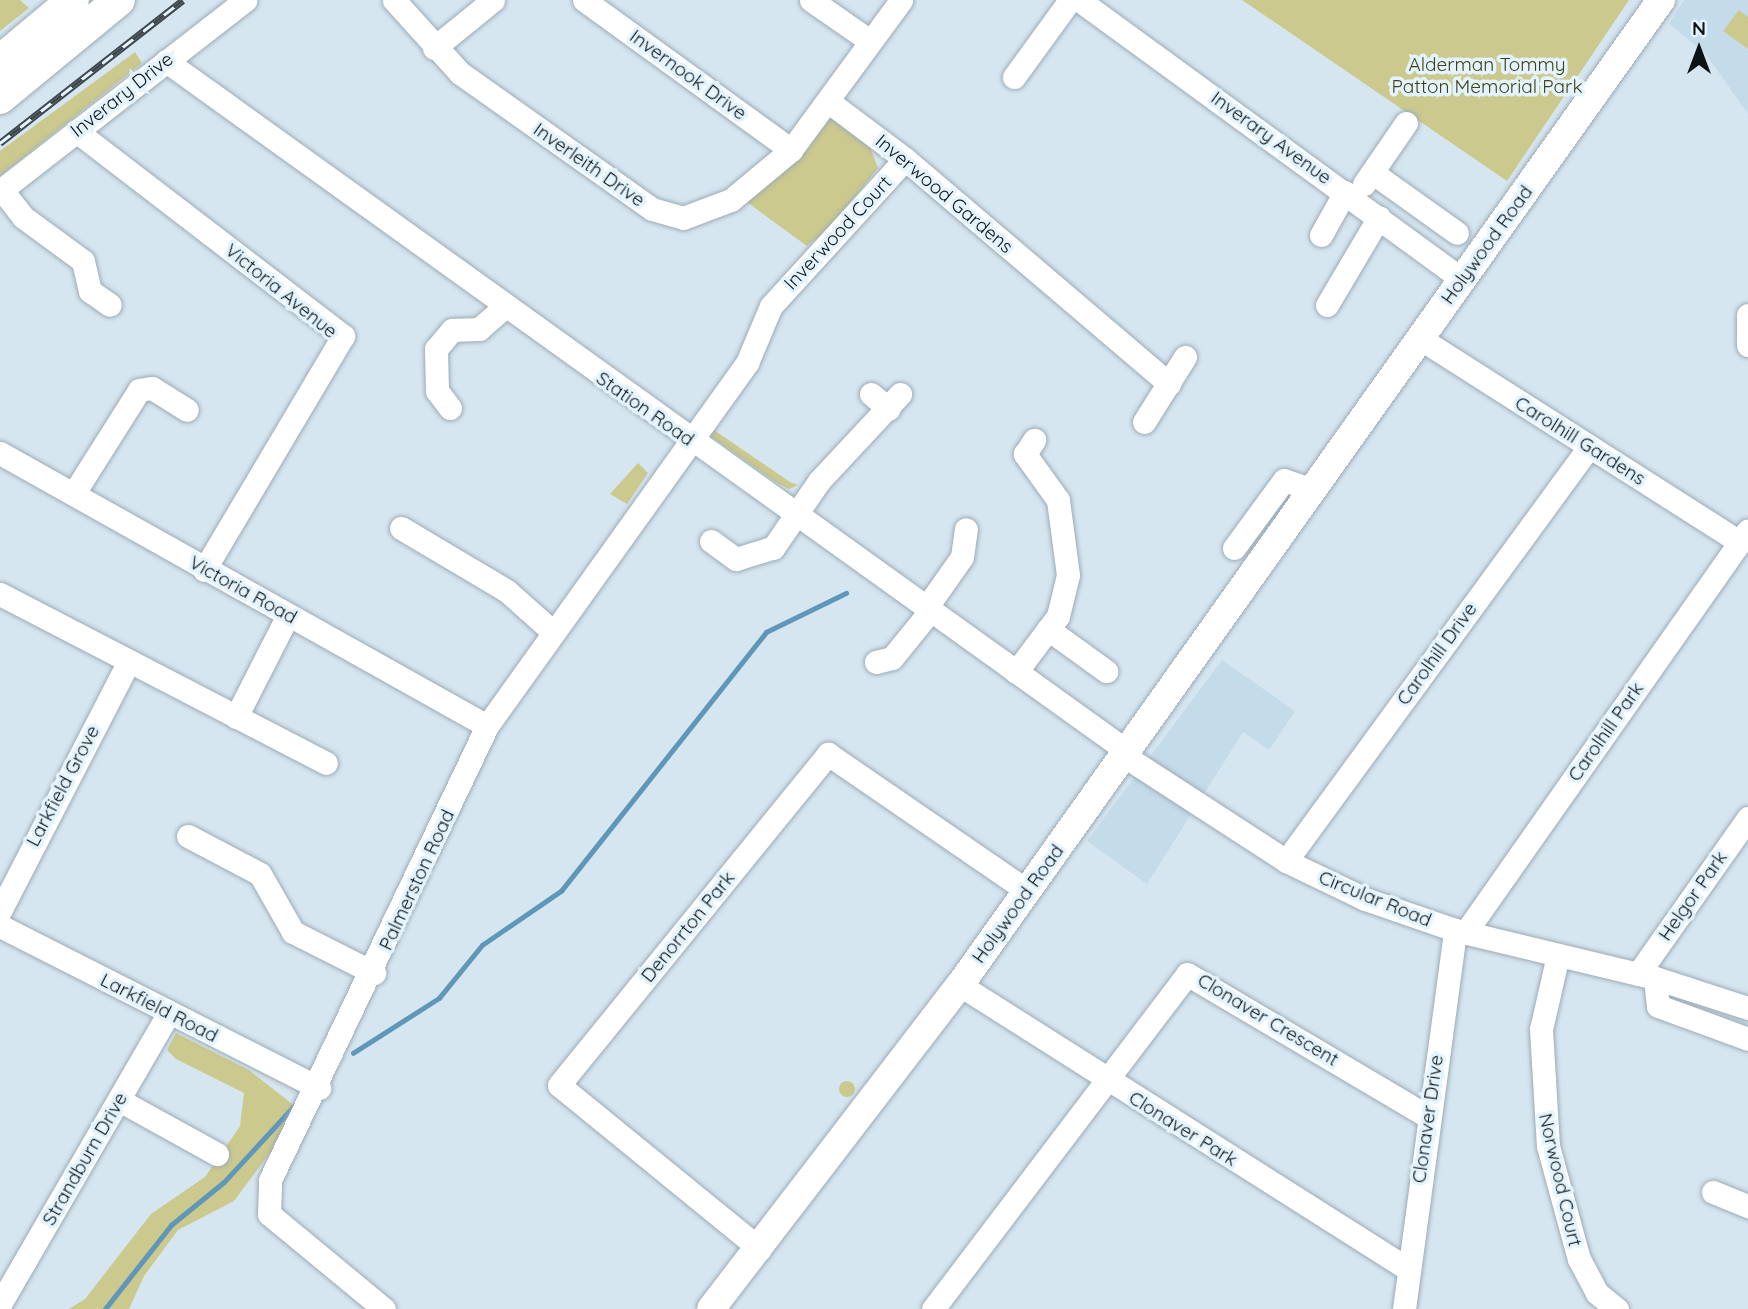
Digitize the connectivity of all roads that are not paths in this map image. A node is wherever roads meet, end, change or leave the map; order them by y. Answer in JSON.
{"nodes":[{"id":1,"x":73,"y":0,"type":"edge"},
{"id":2,"x":119,"y":0,"type":"edge"},
{"id":3,"x":246,"y":0,"type":"edge"},
{"id":4,"x":394,"y":0,"type":"edge"},
{"id":5,"x":493,"y":0,"type":"edge"},
{"id":6,"x":584,"y":0,"type":"edge"},
{"id":7,"x":811,"y":0,"type":"edge"},
{"id":8,"x":901,"y":0,"type":"edge"},
{"id":9,"x":1070,"y":0,"type":"edge"},
{"id":10,"x":1079,"y":0,"type":"edge"},
{"id":11,"x":1661,"y":0,"type":"edge"},
{"id":12,"x":870,"y":41,"type":"junction"},
{"id":13,"x":434,"y":48,"type":"junction"},
{"id":14,"x":0,"y":61,"type":"edge"},
{"id":15,"x":166,"y":61,"type":"junction"},
{"id":16,"x":1014,"y":77,"type":"dead end"},
{"id":17,"x":0,"y":98,"type":"edge"},
{"id":18,"x":829,"y":102,"type":"junction"},
{"id":19,"x":1406,"y":123,"type":"dead end"},
{"id":20,"x":76,"y":131,"type":"junction"},
{"id":21,"x":791,"y":150,"type":"junction"},
{"id":22,"x":905,"y":159,"type":"junction"},
{"id":23,"x":1373,"y":173,"type":"junction"},
{"id":24,"x":1,"y":190,"type":"edge"},
{"id":25,"x":1350,"y":195,"type":"junction"},
{"id":26,"x":1379,"y":217,"type":"junction"},
{"id":27,"x":1457,"y":233,"type":"dead end"},
{"id":28,"x":1321,"y":235,"type":"dead end"},
{"id":29,"x":1462,"y":279,"type":"junction"},
{"id":30,"x":110,"y":305,"type":"dead end"},
{"id":31,"x":1327,"y":305,"type":"dead end"},
{"id":32,"x":771,"y":306,"type":"joint"},
{"id":33,"x":503,"y":308,"type":"junction"},
{"id":34,"x":1748,"y":315,"type":"edge"},
{"id":35,"x":1421,"y":339,"type":"junction"},
{"id":36,"x":1748,"y":345,"type":"edge"},
{"id":37,"x":1185,"y":357,"type":"dead end"},
{"id":38,"x":1169,"y":384,"type":"junction"},
{"id":39,"x":871,"y":394,"type":"dead end"},
{"id":40,"x":437,"y":400,"type":"dead end"},
{"id":41,"x":187,"y":410,"type":"dead end"},
{"id":42,"x":1144,"y":422,"type":"dead end"},
{"id":43,"x":1034,"y":440,"type":"dead end"},
{"id":44,"x":691,"y":442,"type":"junction"},
{"id":45,"x":1589,"y":447,"type":"junction"},
{"id":46,"x":0,"y":453,"type":"edge"},
{"id":47,"x":1313,"y":490,"type":"junction"},
{"id":48,"x":74,"y":493,"type":"junction"},
{"id":49,"x":794,"y":516,"type":"junction"},
{"id":50,"x":401,"y":528,"type":"dead end"},
{"id":51,"x":966,"y":529,"type":"dead end"},
{"id":52,"x":1744,"y":536,"type":"edge"},
{"id":53,"x":711,"y":541,"type":"dead end"},
{"id":54,"x":1234,"y":548,"type":"dead end"},
{"id":55,"x":204,"y":570,"type":"junction"},
{"id":56,"x":0,"y":594,"type":"edge"},
{"id":57,"x":928,"y":610,"type":"junction"},
{"id":58,"x":288,"y":615,"type":"junction"},
{"id":59,"x":1048,"y":628,"type":"junction"},
{"id":60,"x":553,"y":632,"type":"junction"},
{"id":61,"x":129,"y":661,"type":"junction"},
{"id":62,"x":876,"y":662,"type":"dead end"},
{"id":63,"x":1106,"y":671,"type":"dead end"},
{"id":64,"x":1016,"y":672,"type":"junction"},
{"id":65,"x":236,"y":717,"type":"junction"},
{"id":66,"x":487,"y":726,"type":"junction"},
{"id":67,"x":1125,"y":753,"type":"junction"},
{"id":68,"x":326,"y":763,"type":"dead end"},
{"id":69,"x":1748,"y":818,"type":"edge"},
{"id":70,"x":188,"y":836,"type":"dead end"},
{"id":71,"x":1286,"y":861,"type":"junction"},
{"id":72,"x":1027,"y":891,"type":"junction"},
{"id":73,"x":0,"y":911,"type":"edge"},
{"id":74,"x":0,"y":926,"type":"edge"},
{"id":75,"x":1460,"y":931,"type":"junction"},
{"id":76,"x":1559,"y":955,"type":"junction"},
{"id":77,"x":374,"y":973,"type":"junction"},
{"id":78,"x":1646,"y":976,"type":"junction"},
{"id":79,"x":960,"y":985,"type":"junction"},
{"id":80,"x":1748,"y":1008,"type":"edge"},
{"id":81,"x":169,"y":1013,"type":"junction"},
{"id":82,"x":1748,"y":1039,"type":"edge"},
{"id":83,"x":1106,"y":1080,"type":"junction"},
{"id":84,"x":319,"y":1088,"type":"junction"},
{"id":85,"x":119,"y":1100,"type":"junction"},
{"id":86,"x":1427,"y":1116,"type":"junction"},
{"id":87,"x":217,"y":1154,"type":"dead end"},
{"id":88,"x":1713,"y":1192,"type":"dead end"},
{"id":89,"x":1748,"y":1206,"type":"edge"},
{"id":90,"x":760,"y":1249,"type":"junction"},
{"id":91,"x":1408,"y":1269,"type":"junction"},
{"id":92,"x":0,"y":1304,"type":"edge"},
{"id":93,"x":384,"y":1309,"type":"edge"},
{"id":94,"x":711,"y":1309,"type":"edge"},
{"id":95,"x":933,"y":1309,"type":"edge"},
{"id":96,"x":1404,"y":1309,"type":"edge"},
{"id":97,"x":1617,"y":1309,"type":"edge"}],
"edges":[{"from":1,"to":14,"type":"highway"},
{"from":2,"to":17,"type":"highway"},
{"from":3,"to":15,"type":"street","name":"Inverary Drive"},
{"from":4,"to":13,"type":"street","name":"Inverleith Drive"},
{"from":5,"to":13,"type":"street"},
{"from":6,"to":21,"type":"street","name":"Invernook Drive"},
{"from":7,"to":12,"type":"street"},
{"from":8,"to":12,"type":"street","name":"Inverleith Drive"},
{"from":9,"to":16,"type":"street"},
{"from":10,"to":25,"type":"street","name":"Inverary Avenue"},
{"from":11,"to":29,"type":"main road","name":"Holywood Road"},
{"from":12,"to":18,"type":"street","name":"Inverleith Drive"},
{"from":13,"to":21,"type":"street","name":"Inverleith Drive"},
{"from":15,"to":20,"type":"street","name":"Inverary Drive"},
{"from":15,"to":33,"type":"street","name":"Station Road"},
{"from":18,"to":21,"type":"street","name":"Inverleith Drive"},
{"from":18,"to":22,"type":"street","name":"Inverwood Gardens"},
{"from":19,"to":23,"type":"street"},
{"from":20,"to":24,"type":"street","name":"Inverary Drive"},
{"from":20,"to":55,"type":"street","name":"Victoria Avenue"},
{"from":22,"to":32,"type":"street","name":"Inverwood Court"},
{"from":22,"to":38,"type":"street","name":"Inverwood Gardens"},
{"from":23,"to":25,"type":"street"},
{"from":23,"to":27,"type":"street"},
{"from":24,"to":30,"type":"street"},
{"from":25,"to":26,"type":"street","name":"Inverary Avenue"},
{"from":25,"to":28,"type":"street"},
{"from":26,"to":29,"type":"street","name":"Inverary Avenue"},
{"from":26,"to":31,"type":"street"},
{"from":29,"to":35,"type":"main road","name":"Holywood Road"},
{"from":32,"to":44,"type":"street","name":"Palmerston Road"},
{"from":33,"to":40,"type":"street"},
{"from":33,"to":44,"type":"street","name":"Station Road"},
{"from":34,"to":36,"type":"street"},
{"from":35,"to":45,"type":"street","name":"Carolhill Gardens"},
{"from":35,"to":47,"type":"main road","name":"Holywood Road"},
{"from":37,"to":38,"type":"street"},
{"from":38,"to":42,"type":"street"},
{"from":39,"to":49,"type":"street"},
{"from":41,"to":48,"type":"street"},
{"from":43,"to":59,"type":"street"},
{"from":44,"to":49,"type":"street","name":"Station Road"},
{"from":44,"to":60,"type":"street","name":"Palmerston Road"},
{"from":45,"to":52,"type":"street","name":"Carolhill Gardens"},
{"from":45,"to":71,"type":"street","name":"Carolhill Drive"},
{"from":46,"to":48,"type":"street","name":"Victoria Road"},
{"from":47,"to":54,"type":"street"},
{"from":47,"to":67,"type":"main road","name":"Holywood Road"},
{"from":48,"to":55,"type":"street","name":"Victoria Road"},
{"from":49,"to":53,"type":"street"},
{"from":49,"to":57,"type":"street","name":"Station Road"},
{"from":50,"to":60,"type":"street"},
{"from":51,"to":57,"type":"street"},
{"from":52,"to":75,"type":"street","name":"Carolhill Park"},
{"from":55,"to":58,"type":"street","name":"Victoria Road"},
{"from":56,"to":61,"type":"street"},
{"from":57,"to":62,"type":"street"},
{"from":57,"to":64,"type":"street","name":"Station Road"},
{"from":58,"to":65,"type":"street"},
{"from":58,"to":66,"type":"street","name":"Victoria Road"},
{"from":59,"to":63,"type":"street"},
{"from":59,"to":64,"type":"street"},
{"from":60,"to":66,"type":"street","name":"Palmerston Road"},
{"from":61,"to":65,"type":"street"},
{"from":61,"to":73,"type":"street","name":"Larkfield Grove"},
{"from":64,"to":67,"type":"street","name":"Station Road"},
{"from":65,"to":68,"type":"street"},
{"from":66,"to":77,"type":"street","name":"Palmerston Road"},
{"from":67,"to":71,"type":"street","name":"Circular Road"},
{"from":67,"to":72,"type":"main road","name":"Holywood Road"},
{"from":69,"to":78,"type":"street","name":"Helgor Park"},
{"from":70,"to":77,"type":"street"},
{"from":71,"to":75,"type":"street","name":"Circular Road"},
{"from":72,"to":79,"type":"main road","name":"Holywood Road"},
{"from":72,"to":90,"type":"street","name":"Denorrton Park"},
{"from":74,"to":81,"type":"street","name":"Larkfield Road"},
{"from":75,"to":76,"type":"street","name":"Circular Road"},
{"from":75,"to":86,"type":"street","name":"Clonaver Drive"},
{"from":76,"to":78,"type":"street","name":"Circular Road"},
{"from":76,"to":97,"type":"street","name":"Norwood Court"},
{"from":77,"to":84,"type":"street","name":"Palmerston Road"},
{"from":78,"to":80,"type":"street","name":"Circular Road"},
{"from":78,"to":82,"type":"street"},
{"from":79,"to":83,"type":"street","name":"Clonaver Park"},
{"from":79,"to":90,"type":"main road","name":"Holywood Road"},
{"from":81,"to":84,"type":"street","name":"Larkfield Road"},
{"from":81,"to":85,"type":"street","name":"Strandburn Drive"},
{"from":83,"to":86,"type":"street","name":"Clonaver Crescent"},
{"from":83,"to":91,"type":"street","name":"Clonaver Park"},
{"from":83,"to":95,"type":"street"},
{"from":84,"to":93,"type":"street","name":"Palmerston Road"},
{"from":85,"to":87,"type":"street"},
{"from":85,"to":92,"type":"street","name":"Strandburn Drive"},
{"from":86,"to":91,"type":"street","name":"Clonaver Drive"},
{"from":88,"to":89,"type":"street"},
{"from":90,"to":94,"type":"main road","name":"Holywood Road"},
{"from":91,"to":96,"type":"street","name":"Clonaver Drive"}]}
